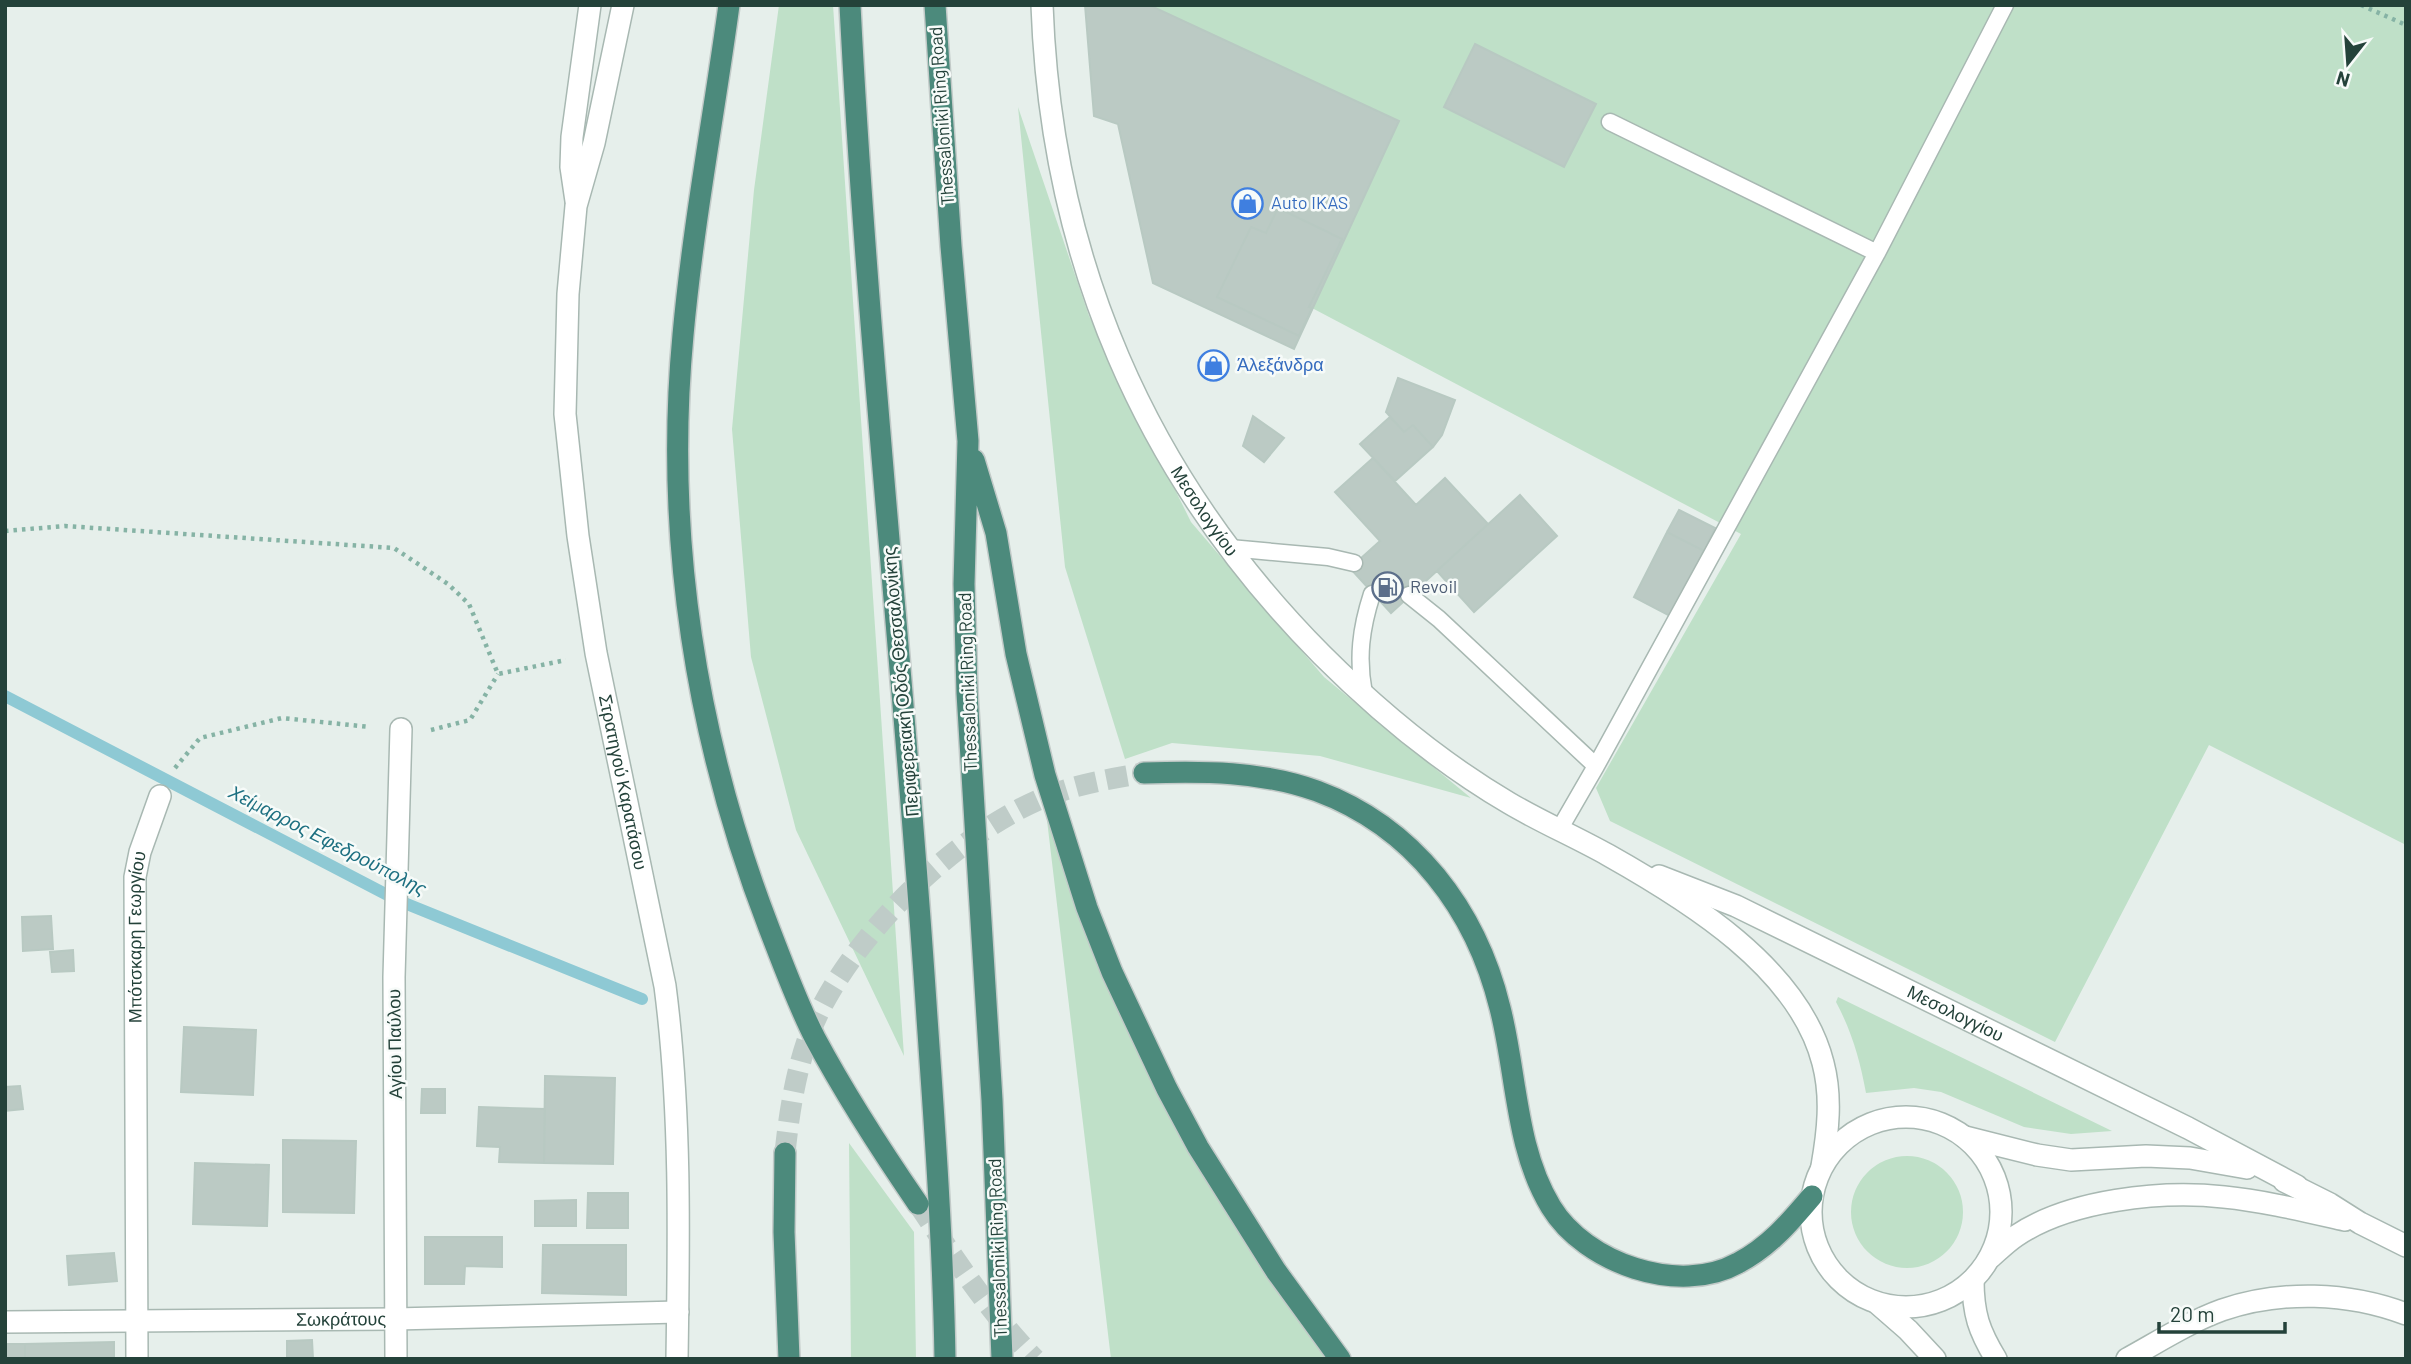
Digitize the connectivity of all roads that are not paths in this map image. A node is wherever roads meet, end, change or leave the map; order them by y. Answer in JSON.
{"nodes":[{"id":1,"x":590,"y":5,"type":"edge"},
{"id":2,"x":623,"y":5,"type":"edge"},
{"id":3,"x":729,"y":5,"type":"edge"},
{"id":4,"x":849,"y":5,"type":"edge"},
{"id":5,"x":935,"y":5,"type":"edge"},
{"id":6,"x":1042,"y":5,"type":"edge"},
{"id":7,"x":2005,"y":5,"type":"edge"},
{"id":8,"x":1610,"y":122,"type":"dead end"},
{"id":9,"x":576,"y":206,"type":"junction"},
{"id":10,"x":1877,"y":253,"type":"junction"},
{"id":11,"x":968,"y":442,"type":"junction"},
{"id":12,"x":1230,"y":548,"type":"junction"},
{"id":13,"x":1354,"y":563,"type":"dead end"},
{"id":14,"x":1373,"y":594,"type":"dead end"},
{"id":15,"x":1409,"y":595,"type":"dead end"},
{"id":16,"x":1364,"y":694,"type":"junction"},
{"id":17,"x":401,"y":729,"type":"road end"},
{"id":18,"x":1596,"y":766,"type":"junction"},
{"id":19,"x":1144,"y":772,"type":"tunnel mouth"},
{"id":20,"x":160,"y":796,"type":"road end"},
{"id":21,"x":1559,"y":830,"type":"junction"},
{"id":22,"x":1609,"y":855,"type":"junction"},
{"id":23,"x":1964,"y":1136,"type":"junction"},
{"id":24,"x":785,"y":1153,"type":"tunnel mouth"},
{"id":25,"x":1822,"y":1166,"type":"junction"},
{"id":26,"x":2297,"y":1186,"type":"junction"},
{"id":27,"x":1812,"y":1196,"type":"junction"},
{"id":28,"x":918,"y":1203,"type":"tunnel mouth"},
{"id":29,"x":2360,"y":1223,"type":"junction"},
{"id":30,"x":2406,"y":1245,"type":"edge"},
{"id":31,"x":1989,"y":1259,"type":"junction"},
{"id":32,"x":1973,"y":1280,"type":"junction"},
{"id":33,"x":1877,"y":1303,"type":"junction"},
{"id":34,"x":678,"y":1312,"type":"junction"},
{"id":35,"x":2406,"y":1314,"type":"edge"},
{"id":36,"x":395,"y":1319,"type":"junction"},
{"id":37,"x":5,"y":1322,"type":"edge"},
{"id":38,"x":136,"y":1322,"type":"junction"},
{"id":39,"x":137,"y":1359,"type":"edge"},
{"id":40,"x":396,"y":1359,"type":"edge"},
{"id":41,"x":677,"y":1359,"type":"edge"},
{"id":42,"x":789,"y":1359,"type":"edge"},
{"id":43,"x":945,"y":1359,"type":"edge"},
{"id":44,"x":1002,"y":1359,"type":"edge"},
{"id":45,"x":1340,"y":1359,"type":"edge"},
{"id":46,"x":1935,"y":1359,"type":"edge"},
{"id":47,"x":1996,"y":1359,"type":"edge"},
{"id":48,"x":2127,"y":1359,"type":"edge"}],
"edges":[{"from":1,"to":9,"type":"street"},
{"from":2,"to":9,"type":"street"},
{"from":3,"to":28,"type":"highway"},
{"from":4,"to":43,"type":"highway","name":"Περιφερειακή Οδός Θεσσαλονίκης"},
{"from":5,"to":11,"type":"highway","name":"Thessaloniki Ring Road"},
{"from":6,"to":12,"type":"street","name":"Μεσολογγίου"},
{"from":7,"to":10,"type":"lane"},
{"from":8,"to":10,"type":"lane"},
{"from":9,"to":34,"type":"street","name":"Στρατηγού Καρατάσου"},
{"from":10,"to":18,"type":"lane"},
{"from":11,"to":44,"type":"highway","name":"Thessaloniki Ring Road"},
{"from":11,"to":45,"type":"highway"},
{"from":12,"to":13,"type":"lane"},
{"from":12,"to":16,"type":"street","name":"Μεσολογγίου"},
{"from":14,"to":16,"type":"lane"},
{"from":15,"to":18,"type":"lane"},
{"from":16,"to":21,"type":"street","name":"Μεσολογγίου"},
{"from":17,"to":36,"type":"street","name":"Αγίου Παύλου"},
{"from":18,"to":21,"type":"lane"},
{"from":19,"to":27,"type":"highway"},
{"from":20,"to":38,"type":"street","name":"Μπότσκαρη Γεωργίου"},
{"from":21,"to":22,"type":"street","name":"Μεσολογγίου"},
{"from":22,"to":25,"type":"street","name":"Μεσολογγίου"},
{"from":22,"to":26,"type":"street","name":"Μεσολογγίου"},
{"from":23,"to":25,"type":"street"},
{"from":23,"to":26,"type":"street","name":"Μεσολογγίου"},
{"from":23,"to":31,"type":"street"},
{"from":24,"to":42,"type":"highway"},
{"from":25,"to":27,"type":"street"},
{"from":26,"to":29,"type":"street","name":"Μεσολογγίου"},
{"from":27,"to":33,"type":"street"},
{"from":29,"to":30,"type":"street","name":"Μεσολογγίου"},
{"from":29,"to":31,"type":"street","name":"Μεσολογγίου"},
{"from":31,"to":32,"type":"street"},
{"from":32,"to":33,"type":"street"},
{"from":32,"to":47,"type":"street"},
{"from":33,"to":46,"type":"street"},
{"from":34,"to":36,"type":"street","name":"Σωκράτους"},
{"from":34,"to":41,"type":"street","name":"Στρατηγού Καρατάσου"},
{"from":35,"to":48,"type":"street"},
{"from":36,"to":38,"type":"street","name":"Σωκράτους"},
{"from":36,"to":40,"type":"street","name":"Αγίου Παύλου"},
{"from":37,"to":38,"type":"street","name":"Σωκράτους"},
{"from":38,"to":39,"type":"street","name":"Μπότσκαρη Γεωργίου"}]}
